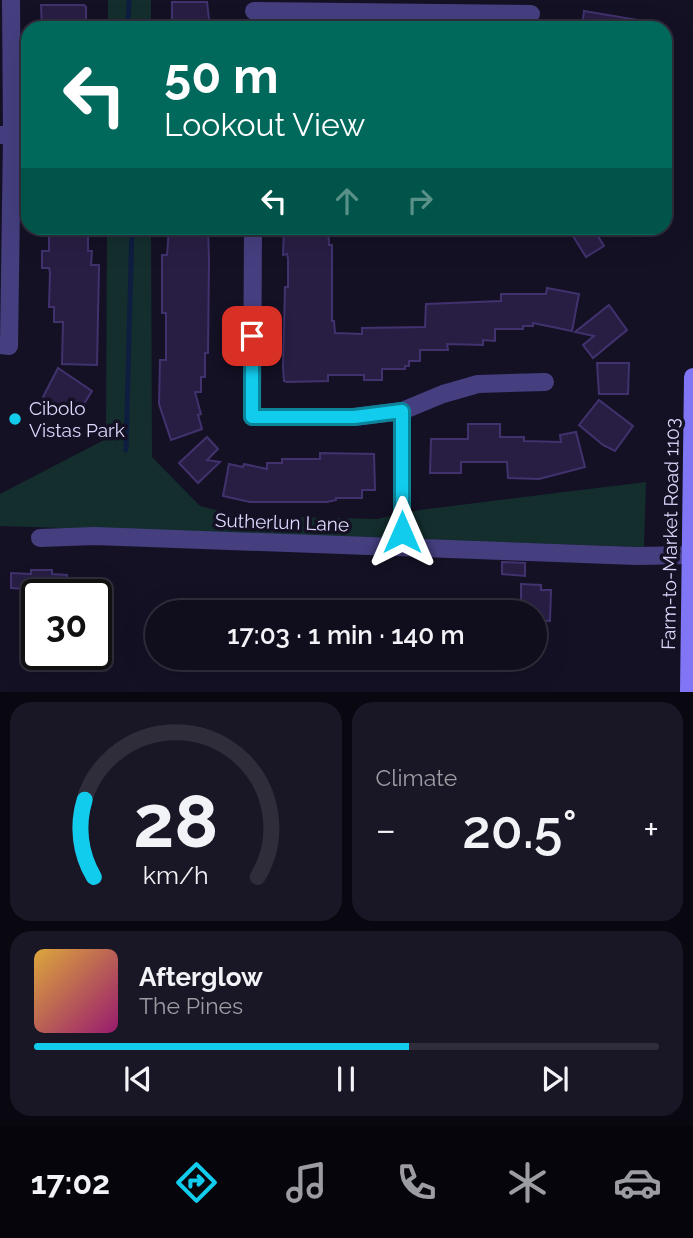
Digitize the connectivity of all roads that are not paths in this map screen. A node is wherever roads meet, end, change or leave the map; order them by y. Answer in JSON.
{"nodes":[{"id":1,"x":10,"y":0,"type":"edge"},
{"id":2,"x":254,"y":13,"type":"edge"},
{"id":3,"x":531,"y":14,"type":"dead end"},
{"id":4,"x":13,"y":135,"type":"edge"},
{"id":5,"x":253,"y":235,"type":"edge"},
{"id":6,"x":4,"y":346,"type":"edge"},
{"id":7,"x":693,"y":377,"type":"edge"},
{"id":8,"x":545,"y":382,"type":"dead end"},
{"id":9,"x":402,"y":411,"type":"junction"},
{"id":10,"x":402,"y":532,"type":"dead end"},
{"id":11,"x":40,"y":538,"type":"dead end"},
{"id":12,"x":691,"y":555,"type":"junction"},
{"id":13,"x":689,"y":692,"type":"edge"}],
"edges":[{"from":1,"to":4,"type":"street"},
{"from":2,"to":3,"type":"street"},
{"from":4,"to":6,"type":"street"},
{"from":5,"to":9,"type":"street"},
{"from":7,"to":12,"type":"main road","name":"Farm-to-Market Road 1103"},
{"from":8,"to":9,"type":"street"},
{"from":9,"to":10,"type":"street"},
{"from":11,"to":12,"type":"street","name":"Sutherlun Lane"},
{"from":12,"to":13,"type":"main road","name":"Farm-to-Market Road 1103"}]}
